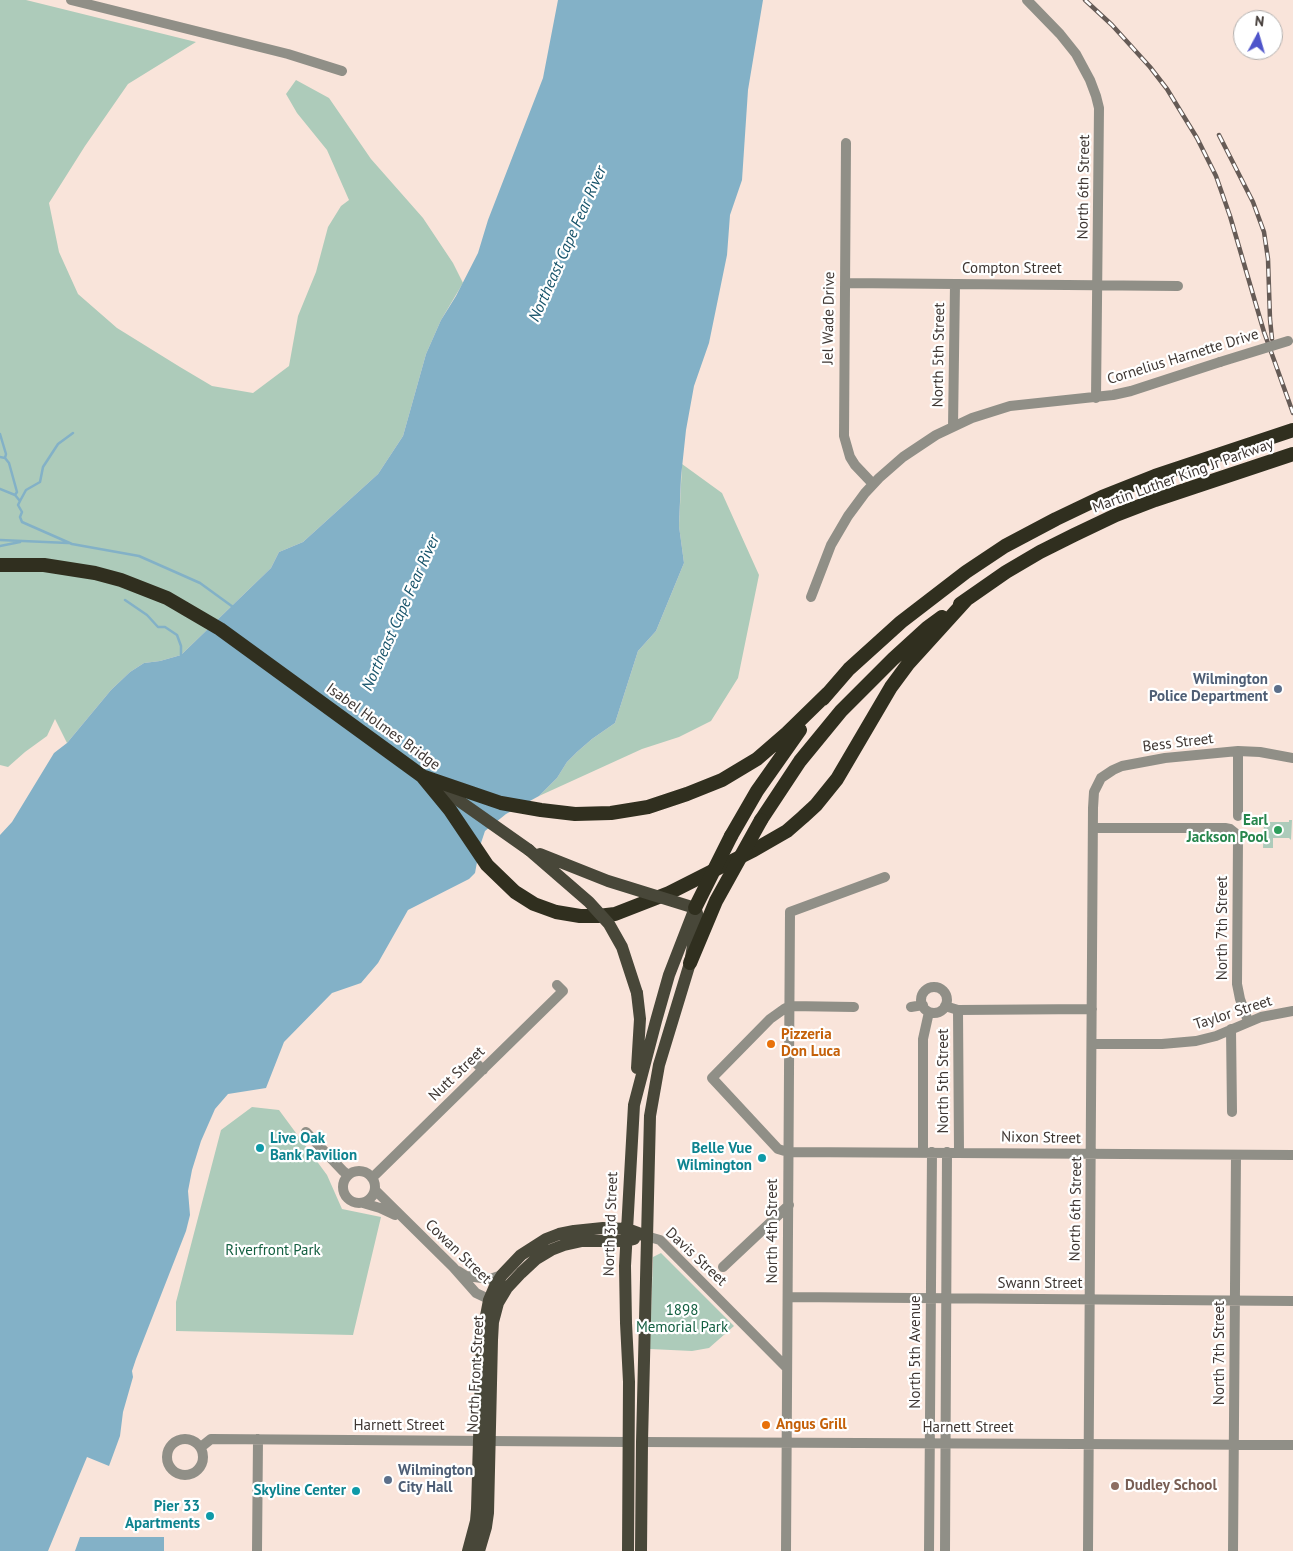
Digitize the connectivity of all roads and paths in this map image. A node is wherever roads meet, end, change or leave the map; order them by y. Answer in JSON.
{"nodes":[{"id":1,"x":71,"y":0,"type":"edge"},
{"id":2,"x":1027,"y":0,"type":"edge"},
{"id":3,"x":342,"y":72,"type":"dead end"},
{"id":4,"x":846,"y":143,"type":"dead end"},
{"id":5,"x":845,"y":283,"type":"junction"},
{"id":6,"x":955,"y":284,"type":"junction"},
{"id":7,"x":1096,"y":285,"type":"junction"},
{"id":8,"x":1178,"y":286,"type":"dead end"},
{"id":9,"x":1290,"y":340,"type":"edge"},
{"id":10,"x":1096,"y":398,"type":"junction"},
{"id":11,"x":952,"y":426,"type":"junction"},
{"id":12,"x":1293,"y":430,"type":"edge"},
{"id":13,"x":1293,"y":454,"type":"edge"},
{"id":14,"x":873,"y":484,"type":"junction"},
{"id":15,"x":0,"y":565,"type":"edge"},
{"id":16,"x":811,"y":597,"type":"dead end"},
{"id":17,"x":967,"y":599,"type":"junction"},
{"id":18,"x":828,"y":693,"type":"junction"},
{"id":19,"x":1238,"y":751,"type":"junction"},
{"id":20,"x":1293,"y":758,"type":"edge"},
{"id":21,"x":422,"y":776,"type":"junction"},
{"id":22,"x":1092,"y":808,"type":"joint"},
{"id":23,"x":1238,"y":816,"type":"dead end"},
{"id":24,"x":1093,"y":828,"type":"junction"},
{"id":25,"x":529,"y":850,"type":"junction"},
{"id":26,"x":885,"y":877,"type":"dead end"},
{"id":27,"x":695,"y":908,"type":"junction"},
{"id":28,"x":690,"y":963,"type":"junction"},
{"id":29,"x":560,"y":988,"type":"dead end"},
{"id":30,"x":790,"y":1006,"type":"junction"},
{"id":31,"x":945,"y":1006,"type":"junction"},
{"id":32,"x":854,"y":1007,"type":"dead end"},
{"id":33,"x":911,"y":1007,"type":"dead end"},
{"id":34,"x":926,"y":1008,"type":"junction"},
{"id":35,"x":1092,"y":1009,"type":"junction"},
{"id":36,"x":958,"y":1010,"type":"junction"},
{"id":37,"x":1293,"y":1011,"type":"edge"},
{"id":38,"x":1248,"y":1021,"type":"junction"},
{"id":39,"x":1231,"y":1029,"type":"junction"},
{"id":40,"x":1092,"y":1044,"type":"junction"},
{"id":41,"x":473,"y":1060,"type":"dead end"},
{"id":42,"x":482,"y":1070,"type":"junction"},
{"id":43,"x":634,"y":1105,"type":"junction"},
{"id":44,"x":1232,"y":1112,"type":"dead end"},
{"id":45,"x":306,"y":1132,"type":"dead end"},
{"id":46,"x":788,"y":1152,"type":"junction"},
{"id":47,"x":927,"y":1152,"type":"junction"},
{"id":48,"x":947,"y":1152,"type":"junction"},
{"id":49,"x":959,"y":1152,"type":"junction"},
{"id":50,"x":1091,"y":1154,"type":"junction"},
{"id":51,"x":1236,"y":1155,"type":"junction"},
{"id":52,"x":1293,"y":1156,"type":"edge"},
{"id":53,"x":348,"y":1175,"type":"junction"},
{"id":54,"x":372,"y":1178,"type":"junction"},
{"id":55,"x":375,"y":1190,"type":"junction"},
{"id":56,"x":363,"y":1203,"type":"junction"},
{"id":57,"x":788,"y":1205,"type":"junction"},
{"id":58,"x":401,"y":1217,"type":"junction"},
{"id":59,"x":626,"y":1235,"type":"junction"},
{"id":60,"x":646,"y":1236,"type":"junction"},
{"id":61,"x":723,"y":1267,"type":"dead end"},
{"id":62,"x":453,"y":1268,"type":"junction"},
{"id":63,"x":502,"y":1275,"type":"junction"},
{"id":64,"x":788,"y":1298,"type":"junction"},
{"id":65,"x":931,"y":1298,"type":"junction"},
{"id":66,"x":946,"y":1298,"type":"junction"},
{"id":67,"x":1090,"y":1299,"type":"junction"},
{"id":68,"x":1235,"y":1300,"type":"junction"},
{"id":69,"x":1293,"y":1301,"type":"edge"},
{"id":70,"x":494,"y":1302,"type":"junction"},
{"id":71,"x":787,"y":1368,"type":"junction"},
{"id":72,"x":258,"y":1440,"type":"junction"},
{"id":73,"x":484,"y":1441,"type":"junction"},
{"id":74,"x":636,"y":1442,"type":"junction"},
{"id":75,"x":787,"y":1442,"type":"junction"},
{"id":76,"x":930,"y":1443,"type":"junction"},
{"id":77,"x":945,"y":1443,"type":"junction"},
{"id":78,"x":1089,"y":1444,"type":"junction"},
{"id":79,"x":1234,"y":1445,"type":"junction"},
{"id":80,"x":1293,"y":1445,"type":"edge"},
{"id":81,"x":201,"y":1448,"type":"dead end"},
{"id":82,"x":257,"y":1551,"type":"edge"},
{"id":83,"x":468,"y":1551,"type":"edge"},
{"id":84,"x":479,"y":1551,"type":"edge"},
{"id":85,"x":628,"y":1551,"type":"edge"},
{"id":86,"x":642,"y":1551,"type":"edge"},
{"id":87,"x":786,"y":1551,"type":"edge"},
{"id":88,"x":929,"y":1551,"type":"edge"},
{"id":89,"x":945,"y":1551,"type":"edge"},
{"id":90,"x":1088,"y":1551,"type":"edge"},
{"id":91,"x":1233,"y":1551,"type":"edge"}],
"edges":[{"from":1,"to":3,"type":"street"},
{"from":2,"to":7,"type":"street","name":"North 6th Street"},
{"from":4,"to":5,"type":"street","name":"Jel Wade Drive"},
{"from":5,"to":6,"type":"street","name":"Compton Street"},
{"from":5,"to":14,"type":"street","name":"Jel Wade Drive"},
{"from":6,"to":7,"type":"street","name":"Compton Street"},
{"from":6,"to":11,"type":"street","name":"North 5th Street"},
{"from":7,"to":8,"type":"street","name":"Compton Street"},
{"from":7,"to":10,"type":"street","name":"North 6th Street"},
{"from":9,"to":10,"type":"street","name":"Cornelius Harnette Drive","bridge":true},
{"from":10,"to":11,"type":"street","name":"Cornelius Harnette Drive"},
{"from":11,"to":14,"type":"street","name":"Cornelius Harnette Drive"},
{"from":12,"to":18,"type":"highway","name":"Martin Luther King Jr Parkway"},
{"from":13,"to":17,"type":"highway","name":"Martin Luther King Jr Parkway"},
{"from":14,"to":16,"type":"street","name":"Cornelius Harnette Drive"},
{"from":15,"to":21,"type":"highway","name":"Isabel Holmes Bridge"},
{"from":17,"to":21,"type":"highway"},
{"from":17,"to":28,"type":"highway","name":"Martin Luther King Jr Parkway","bridge":true},
{"from":18,"to":21,"type":"highway"},
{"from":18,"to":27,"type":"highway","name":"Martin Luther King Jr Parkway","bridge":true},
{"from":19,"to":20,"type":"street","name":"Bess Street"},
{"from":19,"to":22,"type":"street","name":"Bess Street"},
{"from":19,"to":23,"type":"street"},
{"from":21,"to":25,"type":"main road","name":"Isabel Holmes Bridge"},
{"from":22,"to":24,"type":"street","name":"North 6th Street"},
{"from":24,"to":35,"type":"street","name":"North 6th Street"},
{"from":24,"to":38,"type":"street","name":"North 7th Street"},
{"from":25,"to":27,"type":"main road","name":"Isabel Holmes Bridge","bridge":true},
{"from":25,"to":43,"type":"main road","bridge":true},
{"from":26,"to":30,"type":"street","name":"North 4th Street"},
{"from":27,"to":28,"type":"main road","bridge":true},
{"from":27,"to":43,"type":"main road","name":"North 3rd Street"},
{"from":28,"to":60,"type":"main road","name":"North 3rd Street"},
{"from":29,"to":42,"type":"street","name":"Nutt Street"},
{"from":30,"to":32,"type":"street"},
{"from":30,"to":46,"type":"street","name":"North 4th Street"},
{"from":30,"to":46,"type":"street"},
{"from":31,"to":34,"type":"street"},
{"from":31,"to":34,"type":"street"},
{"from":31,"to":36,"type":"street"},
{"from":33,"to":34,"type":"street"},
{"from":34,"to":47,"type":"street","name":"North 5th Street"},
{"from":35,"to":36,"type":"street"},
{"from":35,"to":40,"type":"street","name":"North 6th Street"},
{"from":36,"to":49,"type":"street","name":"North 5th Street"},
{"from":37,"to":38,"type":"street","name":"Taylor Street"},
{"from":38,"to":39,"type":"street","name":"Taylor Street"},
{"from":39,"to":40,"type":"street","name":"Taylor Street"},
{"from":39,"to":44,"type":"street"},
{"from":40,"to":50,"type":"street","name":"North 6th Street"},
{"from":41,"to":42,"type":"street"},
{"from":42,"to":54,"type":"street","name":"Nutt Street"},
{"from":43,"to":59,"type":"main road","name":"North 3rd Street"},
{"from":45,"to":53,"type":"street"},
{"from":46,"to":47,"type":"street","name":"Nixon Street"},
{"from":46,"to":57,"type":"street","name":"North 4th Street"},
{"from":47,"to":48,"type":"street","name":"Nixon Street"},
{"from":47,"to":65,"type":"street","name":"North 5th Avenue"},
{"from":48,"to":49,"type":"street","name":"Nixon Street"},
{"from":48,"to":66,"type":"street","name":"North 5th Avenue"},
{"from":49,"to":50,"type":"street","name":"Nixon Street"},
{"from":50,"to":51,"type":"street","name":"Nixon Street"},
{"from":50,"to":67,"type":"street","name":"North 6th Street"},
{"from":51,"to":52,"type":"street","name":"Nixon Street"},
{"from":51,"to":68,"type":"street","name":"North 7th Street"},
{"from":53,"to":54,"type":"street"},
{"from":53,"to":56,"type":"street"},
{"from":54,"to":55,"type":"street"},
{"from":55,"to":56,"type":"street"},
{"from":55,"to":58,"type":"street","name":"Cowan Street"},
{"from":56,"to":58,"type":"street","name":"Cowan Street"},
{"from":57,"to":61,"type":"street"},
{"from":57,"to":64,"type":"street","name":"North 4th Street"},
{"from":58,"to":62,"type":"street","name":"Cowan Street"},
{"from":59,"to":60,"type":"main road","name":"North Front Street"},
{"from":59,"to":63,"type":"main road","name":"North Front Street"},
{"from":59,"to":70,"type":"main road","name":"North Front Street"},
{"from":59,"to":74,"type":"main road","name":"North 3rd Street"},
{"from":60,"to":71,"type":"street","name":"Davis Street"},
{"from":60,"to":74,"type":"main road","name":"North 3rd Street"},
{"from":62,"to":63,"type":"street"},
{"from":62,"to":70,"type":"street","name":"Cowan Street"},
{"from":63,"to":70,"type":"main road","name":"North Front Street"},
{"from":64,"to":65,"type":"street","name":"Swann Street"},
{"from":64,"to":71,"type":"street","name":"North 4th Street"},
{"from":65,"to":66,"type":"street","name":"Swann Street"},
{"from":65,"to":76,"type":"street","name":"North 5th Avenue"},
{"from":66,"to":67,"type":"street","name":"Swann Street"},
{"from":66,"to":77,"type":"street","name":"North 5th Avenue"},
{"from":67,"to":68,"type":"street","name":"Swann Street"},
{"from":67,"to":78,"type":"street","name":"North 6th Street"},
{"from":68,"to":69,"type":"street","name":"Swann Street"},
{"from":68,"to":79,"type":"street","name":"North 7th Street"},
{"from":70,"to":73,"type":"main road","name":"North Front Street"},
{"from":71,"to":75,"type":"street","name":"North 4th Street"},
{"from":72,"to":73,"type":"street","name":"Harnett Street"},
{"from":72,"to":81,"type":"street","name":"Harnett Street"},
{"from":72,"to":82,"type":"street"},
{"from":73,"to":74,"type":"street","name":"Harnett Street"},
{"from":73,"to":83,"type":"main road","name":"North Front Street"},
{"from":73,"to":84,"type":"main road","name":"North Front Street"},
{"from":74,"to":75,"type":"street","name":"Harnett Street"},
{"from":74,"to":85,"type":"main road","name":"North 3rd Street"},
{"from":74,"to":86,"type":"main road","name":"North 3rd Street"},
{"from":75,"to":76,"type":"street","name":"Harnett Street"},
{"from":75,"to":87,"type":"street","name":"North 4th Street"},
{"from":76,"to":77,"type":"street","name":"Harnett Street"},
{"from":76,"to":88,"type":"street","name":"North 5th Avenue"},
{"from":77,"to":78,"type":"street","name":"Harnett Street"},
{"from":77,"to":89,"type":"street","name":"North 5th Avenue"},
{"from":78,"to":79,"type":"street","name":"Harnett Street"},
{"from":78,"to":90,"type":"street","name":"North 6th Street"},
{"from":79,"to":80,"type":"street","name":"Harnett Street"},
{"from":79,"to":91,"type":"street","name":"North 7th Street"}]}
